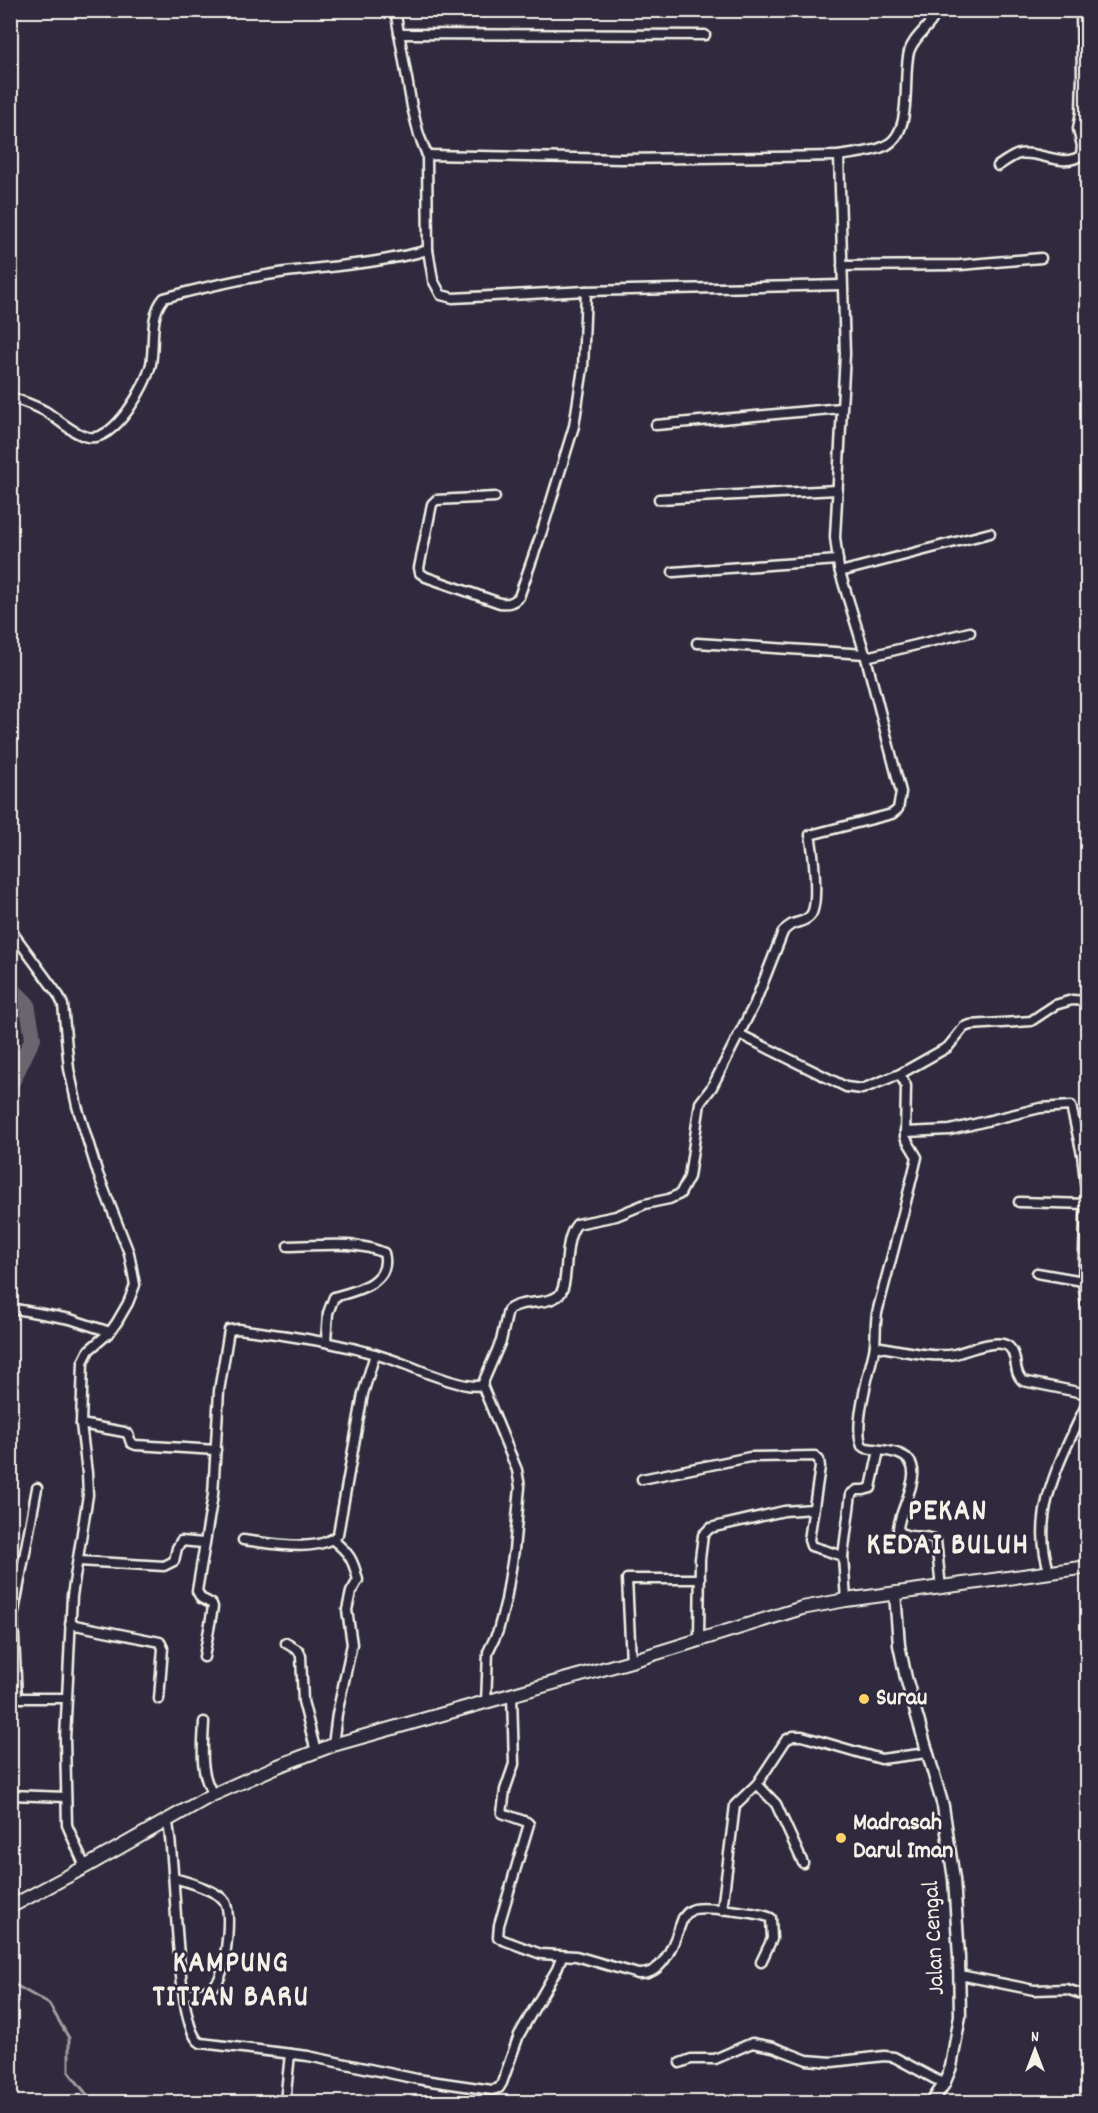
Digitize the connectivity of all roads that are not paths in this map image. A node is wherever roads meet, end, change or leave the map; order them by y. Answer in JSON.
{"nodes":[{"id":1,"x":395,"y":10,"type":"edge"},
{"id":2,"x":937,"y":10,"type":"edge"},
{"id":3,"x":1081,"y":10,"type":"edge"},
{"id":4,"x":399,"y":34,"type":"junction"},
{"id":5,"x":705,"y":35,"type":"dead end"},
{"id":6,"x":427,"y":155,"type":"junction"},
{"id":7,"x":839,"y":156,"type":"junction"},
{"id":8,"x":998,"y":165,"type":"dead end"},
{"id":9,"x":428,"y":250,"type":"junction"},
{"id":10,"x":1041,"y":258,"type":"dead end"},
{"id":11,"x":842,"y":266,"type":"junction"},
{"id":12,"x":842,"y":285,"type":"junction"},
{"id":13,"x":586,"y":291,"type":"junction"},
{"id":14,"x":10,"y":397,"type":"edge"},
{"id":15,"x":842,"y":408,"type":"junction"},
{"id":16,"x":656,"y":425,"type":"dead end"},
{"id":17,"x":837,"y":490,"type":"junction"},
{"id":18,"x":495,"y":497,"type":"dead end"},
{"id":19,"x":658,"y":499,"type":"dead end"},
{"id":20,"x":990,"y":533,"type":"dead end"},
{"id":21,"x":838,"y":560,"type":"junction"},
{"id":22,"x":673,"y":572,"type":"dead end"},
{"id":23,"x":840,"y":572,"type":"junction"},
{"id":24,"x":970,"y":632,"type":"dead end"},
{"id":25,"x":697,"y":643,"type":"dead end"},
{"id":26,"x":866,"y":655,"type":"junction"},
{"id":27,"x":10,"y":929,"type":"edge"},
{"id":28,"x":1088,"y":1001,"type":"edge"},
{"id":29,"x":739,"y":1034,"type":"junction"},
{"id":30,"x":900,"y":1074,"type":"junction"},
{"id":31,"x":905,"y":1132,"type":"junction"},
{"id":32,"x":1085,"y":1154,"type":"edge"},
{"id":33,"x":1019,"y":1202,"type":"dead end"},
{"id":34,"x":1087,"y":1204,"type":"edge"},
{"id":35,"x":288,"y":1246,"type":"dead end"},
{"id":36,"x":1037,"y":1273,"type":"dead end"},
{"id":37,"x":1083,"y":1281,"type":"junction"},
{"id":38,"x":10,"y":1308,"type":"edge"},
{"id":39,"x":1088,"y":1322,"type":"edge"},
{"id":40,"x":110,"y":1332,"type":"junction"},
{"id":41,"x":326,"y":1341,"type":"junction"},
{"id":42,"x":875,"y":1346,"type":"junction"},
{"id":43,"x":375,"y":1354,"type":"junction"},
{"id":44,"x":482,"y":1385,"type":"junction"},
{"id":45,"x":1088,"y":1394,"type":"edge"},
{"id":46,"x":1088,"y":1401,"type":"edge"},
{"id":47,"x":81,"y":1424,"type":"junction"},
{"id":48,"x":216,"y":1450,"type":"junction"},
{"id":49,"x":879,"y":1450,"type":"junction"},
{"id":50,"x":642,"y":1479,"type":"dead end"},
{"id":51,"x":37,"y":1488,"type":"dead end"},
{"id":52,"x":813,"y":1509,"type":"junction"},
{"id":53,"x":243,"y":1540,"type":"dead end"},
{"id":54,"x":333,"y":1540,"type":"junction"},
{"id":55,"x":203,"y":1543,"type":"junction"},
{"id":56,"x":843,"y":1556,"type":"junction"},
{"id":57,"x":79,"y":1561,"type":"junction"},
{"id":58,"x":1088,"y":1567,"type":"edge"},
{"id":59,"x":1050,"y":1573,"type":"junction"},
{"id":60,"x":700,"y":1579,"type":"junction"},
{"id":61,"x":941,"y":1588,"type":"junction"},
{"id":62,"x":895,"y":1593,"type":"junction"},
{"id":63,"x":846,"y":1600,"type":"junction"},
{"id":64,"x":12,"y":1616,"type":"edge"},
{"id":65,"x":70,"y":1624,"type":"junction"},
{"id":66,"x":699,"y":1639,"type":"junction"},
{"id":67,"x":286,"y":1643,"type":"dead end"},
{"id":68,"x":204,"y":1657,"type":"dead end"},
{"id":69,"x":631,"y":1661,"type":"junction"},
{"id":70,"x":512,"y":1695,"type":"junction"},
{"id":71,"x":14,"y":1698,"type":"edge"},
{"id":72,"x":66,"y":1698,"type":"junction"},
{"id":73,"x":159,"y":1699,"type":"dead end"},
{"id":74,"x":486,"y":1703,"type":"junction"},
{"id":75,"x":204,"y":1722,"type":"dead end"},
{"id":76,"x":333,"y":1745,"type":"junction"},
{"id":77,"x":316,"y":1752,"type":"junction"},
{"id":78,"x":927,"y":1753,"type":"junction"},
{"id":79,"x":757,"y":1784,"type":"junction"},
{"id":80,"x":213,"y":1794,"type":"junction"},
{"id":81,"x":10,"y":1795,"type":"edge"},
{"id":82,"x":66,"y":1797,"type":"junction"},
{"id":83,"x":168,"y":1819,"type":"junction"},
{"id":84,"x":803,"y":1863,"type":"dead end"},
{"id":85,"x":85,"y":1867,"type":"junction"},
{"id":86,"x":174,"y":1878,"type":"junction"},
{"id":87,"x":10,"y":1907,"type":"edge"},
{"id":88,"x":722,"y":1910,"type":"junction"},
{"id":89,"x":561,"y":1956,"type":"junction"},
{"id":90,"x":761,"y":1962,"type":"dead end"},
{"id":91,"x":960,"y":1975,"type":"junction"},
{"id":92,"x":184,"y":1994,"type":"junction"},
{"id":93,"x":1088,"y":1995,"type":"edge"},
{"id":94,"x":290,"y":2054,"type":"junction"},
{"id":95,"x":680,"y":2064,"type":"dead end"},
{"id":96,"x":944,"y":2084,"type":"junction"},
{"id":97,"x":285,"y":2103,"type":"edge"},
{"id":98,"x":932,"y":2103,"type":"edge"}],
"edges":[{"from":1,"to":4,"type":"street"},
{"from":2,"to":7,"type":"street"},
{"from":3,"to":8,"type":"street"},
{"from":4,"to":5,"type":"street"},
{"from":4,"to":6,"type":"street"},
{"from":6,"to":7,"type":"street"},
{"from":6,"to":9,"type":"street"},
{"from":7,"to":11,"type":"street"},
{"from":9,"to":13,"type":"street"},
{"from":9,"to":14,"type":"street"},
{"from":10,"to":11,"type":"street"},
{"from":11,"to":12,"type":"street"},
{"from":12,"to":13,"type":"street"},
{"from":12,"to":15,"type":"street"},
{"from":13,"to":18,"type":"street"},
{"from":15,"to":16,"type":"street"},
{"from":15,"to":17,"type":"street"},
{"from":17,"to":19,"type":"street"},
{"from":17,"to":21,"type":"street"},
{"from":20,"to":23,"type":"street"},
{"from":21,"to":22,"type":"street"},
{"from":21,"to":23,"type":"street"},
{"from":23,"to":26,"type":"street"},
{"from":24,"to":26,"type":"street"},
{"from":25,"to":26,"type":"street"},
{"from":26,"to":29,"type":"street"},
{"from":27,"to":40,"type":"street"},
{"from":28,"to":30,"type":"street"},
{"from":29,"to":30,"type":"street"},
{"from":29,"to":44,"type":"street"},
{"from":30,"to":31,"type":"street"},
{"from":31,"to":32,"type":"street"},
{"from":31,"to":42,"type":"street"},
{"from":32,"to":34,"type":"street"},
{"from":33,"to":34,"type":"street"},
{"from":34,"to":37,"type":"street"},
{"from":35,"to":41,"type":"street"},
{"from":36,"to":37,"type":"street"},
{"from":37,"to":39,"type":"street"},
{"from":38,"to":40,"type":"street"},
{"from":40,"to":47,"type":"street"},
{"from":41,"to":43,"type":"street"},
{"from":41,"to":48,"type":"street"},
{"from":42,"to":45,"type":"street"},
{"from":42,"to":49,"type":"street"},
{"from":43,"to":44,"type":"street"},
{"from":43,"to":54,"type":"street"},
{"from":44,"to":74,"type":"street"},
{"from":46,"to":59,"type":"street"},
{"from":47,"to":48,"type":"street"},
{"from":47,"to":57,"type":"street"},
{"from":48,"to":55,"type":"street"},
{"from":49,"to":56,"type":"street"},
{"from":49,"to":61,"type":"street"},
{"from":50,"to":52,"type":"street"},
{"from":51,"to":64,"type":"street"},
{"from":52,"to":56,"type":"street"},
{"from":52,"to":60,"type":"street"},
{"from":53,"to":54,"type":"street"},
{"from":54,"to":76,"type":"street"},
{"from":55,"to":57,"type":"street"},
{"from":55,"to":68,"type":"street"},
{"from":56,"to":63,"type":"street"},
{"from":57,"to":65,"type":"street"},
{"from":58,"to":59,"type":"main road"},
{"from":59,"to":61,"type":"main road"},
{"from":60,"to":66,"type":"street"},
{"from":60,"to":69,"type":"street"},
{"from":61,"to":62,"type":"main road"},
{"from":62,"to":63,"type":"main road"},
{"from":62,"to":78,"type":"street","name":"Jalan Cengal"},
{"from":63,"to":66,"type":"main road"},
{"from":64,"to":71,"type":"street"},
{"from":65,"to":72,"type":"street"},
{"from":65,"to":73,"type":"street"},
{"from":66,"to":69,"type":"main road"},
{"from":67,"to":77,"type":"street"},
{"from":69,"to":70,"type":"main road"},
{"from":70,"to":74,"type":"main road"},
{"from":70,"to":89,"type":"street"},
{"from":71,"to":72,"type":"street"},
{"from":72,"to":82,"type":"street"},
{"from":74,"to":76,"type":"main road"},
{"from":75,"to":80,"type":"street"},
{"from":76,"to":77,"type":"main road"},
{"from":77,"to":80,"type":"main road"},
{"from":78,"to":79,"type":"street"},
{"from":78,"to":91,"type":"street","name":"Jalan Cengal"},
{"from":79,"to":84,"type":"street"},
{"from":79,"to":88,"type":"street"},
{"from":80,"to":83,"type":"main road"},
{"from":81,"to":82,"type":"street"},
{"from":82,"to":85,"type":"street"},
{"from":83,"to":85,"type":"main road"},
{"from":83,"to":86,"type":"street"},
{"from":85,"to":87,"type":"main road"},
{"from":86,"to":92,"type":"street"},
{"from":86,"to":92,"type":"street"},
{"from":88,"to":89,"type":"street"},
{"from":88,"to":90,"type":"street"},
{"from":89,"to":94,"type":"street"},
{"from":91,"to":93,"type":"street"},
{"from":91,"to":96,"type":"street","name":"Jalan Cengal"},
{"from":92,"to":94,"type":"street"},
{"from":94,"to":97,"type":"street"},
{"from":95,"to":96,"type":"street"},
{"from":96,"to":98,"type":"street","name":"Jalan Cengal"}]}
